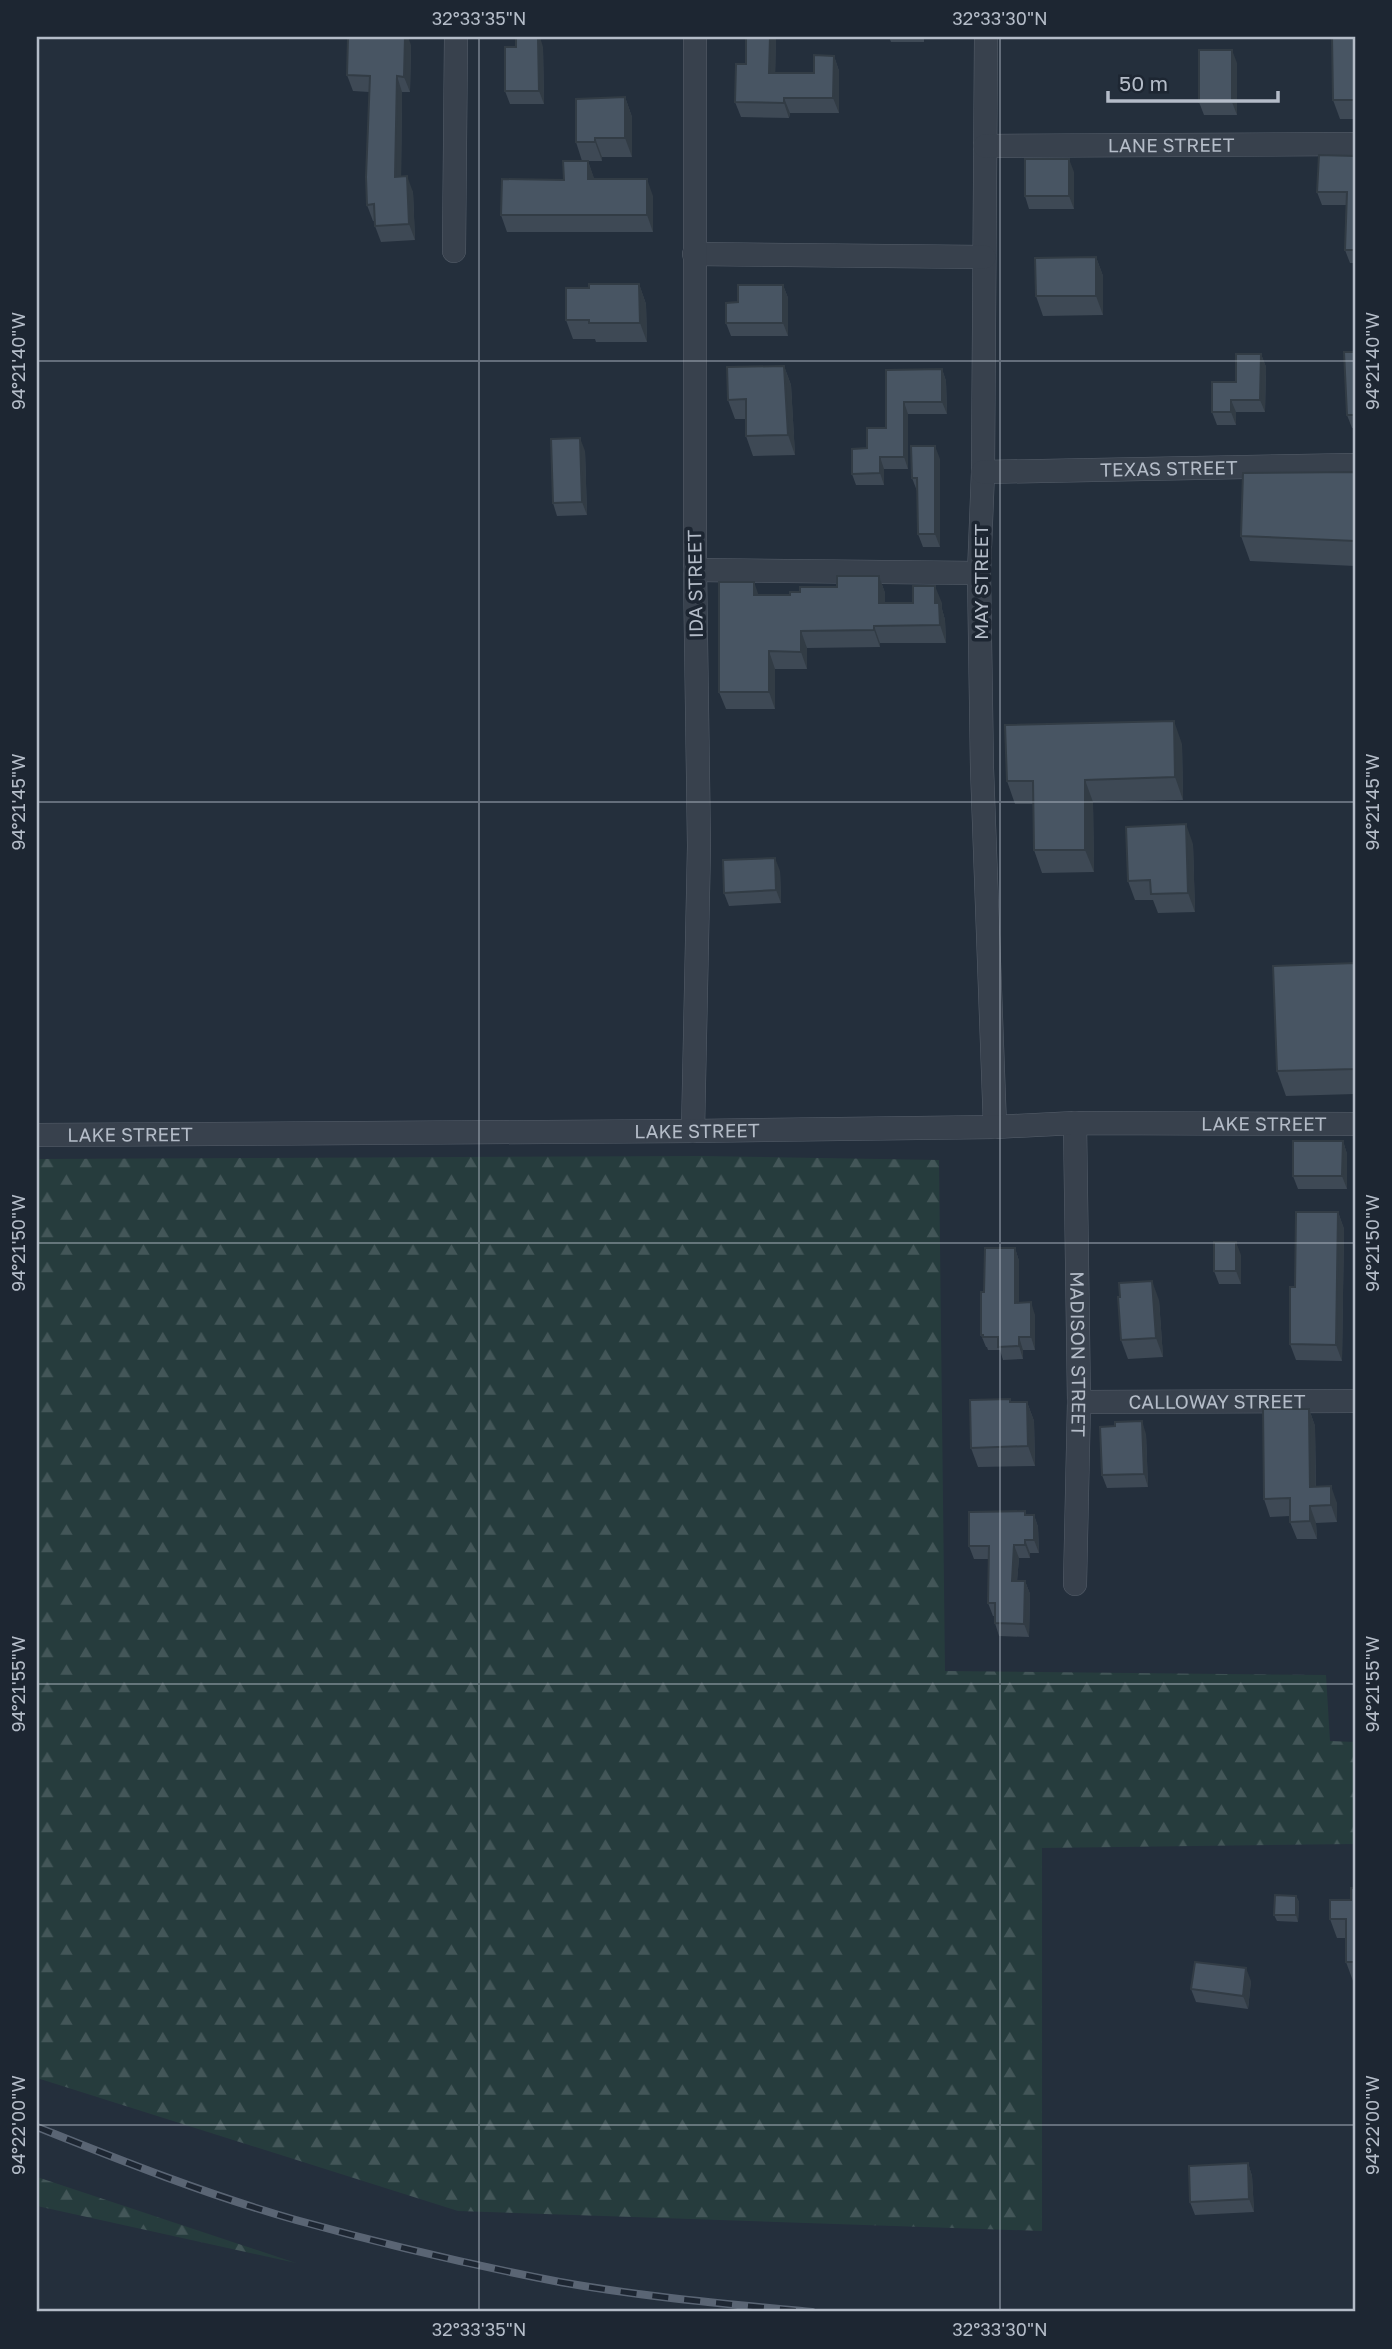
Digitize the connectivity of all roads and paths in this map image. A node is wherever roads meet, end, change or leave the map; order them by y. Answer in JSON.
{"nodes":[{"id":1,"x":456,"y":37,"type":"edge"},
{"id":2,"x":695,"y":37,"type":"edge"},
{"id":3,"x":986,"y":37,"type":"edge"},
{"id":4,"x":1355,"y":144,"type":"edge"},
{"id":5,"x":985,"y":146,"type":"junction"},
{"id":6,"x":454,"y":251,"type":"dead end"},
{"id":7,"x":694,"y":254,"type":"junction"},
{"id":8,"x":984,"y":257,"type":"junction"},
{"id":9,"x":1355,"y":465,"type":"edge"},
{"id":10,"x":982,"y":472,"type":"junction"},
{"id":11,"x":695,"y":570,"type":"junction"},
{"id":12,"x":979,"y":573,"type":"junction"},
{"id":13,"x":1075,"y":1123,"type":"junction"},
{"id":14,"x":1355,"y":1124,"type":"edge"},
{"id":15,"x":995,"y":1127,"type":"junction"},
{"id":16,"x":693,"y":1131,"type":"junction"},
{"id":17,"x":37,"y":1135,"type":"edge"},
{"id":18,"x":1355,"y":1401,"type":"edge"},
{"id":19,"x":1079,"y":1402,"type":"junction"},
{"id":20,"x":1075,"y":1584,"type":"dead end"}],
"edges":[{"from":1,"to":6,"type":"street"},
{"from":2,"to":7,"type":"street","name":"IDA STREET"},
{"from":3,"to":5,"type":"street","name":"MAY STREET"},
{"from":4,"to":5,"type":"street","name":"LANE STREET"},
{"from":5,"to":8,"type":"street","name":"MAY STREET"},
{"from":7,"to":8,"type":"street"},
{"from":7,"to":11,"type":"street","name":"IDA STREET"},
{"from":8,"to":10,"type":"street","name":"MAY STREET"},
{"from":9,"to":10,"type":"street","name":"TEXAS STREET"},
{"from":10,"to":12,"type":"street","name":"MAY STREET"},
{"from":11,"to":12,"type":"street"},
{"from":11,"to":16,"type":"street","name":"IDA STREET"},
{"from":12,"to":15,"type":"street","name":"MAY STREET"},
{"from":13,"to":14,"type":"street","name":"LAKE STREET"},
{"from":13,"to":15,"type":"street","name":"LAKE STREET"},
{"from":13,"to":19,"type":"street","name":"MADISON STREET"},
{"from":15,"to":16,"type":"street","name":"LAKE STREET"},
{"from":16,"to":17,"type":"street","name":"LAKE STREET"},
{"from":18,"to":19,"type":"street","name":"CALLOWAY STREET"},
{"from":19,"to":20,"type":"street","name":"MADISON STREET"}]}
